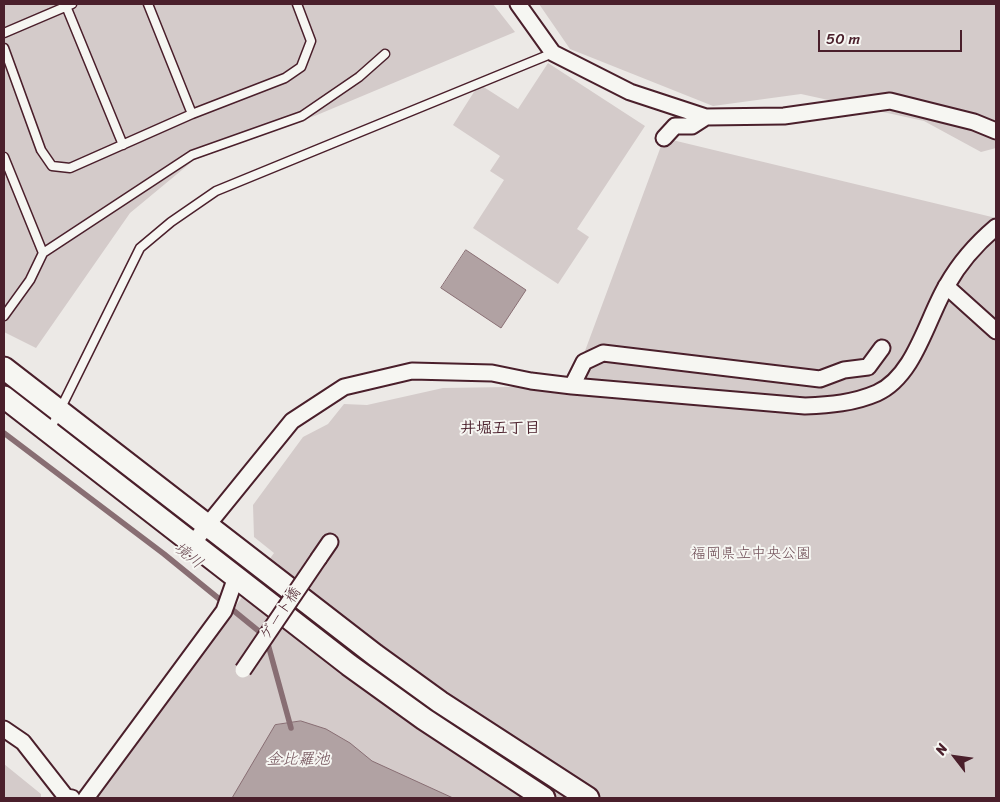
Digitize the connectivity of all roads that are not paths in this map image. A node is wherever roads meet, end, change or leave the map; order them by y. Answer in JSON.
{"nodes":[{"id":1,"x":148,"y":4,"type":"edge"},
{"id":2,"x":297,"y":4,"type":"edge"},
{"id":3,"x":518,"y":4,"type":"edge"},
{"id":4,"x":69,"y":5,"type":"edge"},
{"id":5,"x":4,"y":33,"type":"edge"},
{"id":6,"x":4,"y":48,"type":"edge"},
{"id":7,"x":553,"y":53,"type":"junction"},
{"id":8,"x":385,"y":54,"type":"dead end"},
{"id":9,"x":192,"y":114,"type":"junction"},
{"id":10,"x":706,"y":117,"type":"junction"},
{"id":11,"x":996,"y":131,"type":"edge"},
{"id":12,"x":664,"y":138,"type":"dead end"},
{"id":13,"x":123,"y":145,"type":"junction"},
{"id":14,"x":4,"y":157,"type":"edge"},
{"id":15,"x":996,"y":227,"type":"edge"},
{"id":16,"x":43,"y":253,"type":"junction"},
{"id":17,"x":946,"y":286,"type":"junction"},
{"id":18,"x":4,"y":316,"type":"edge"},
{"id":19,"x":996,"y":331,"type":"edge"},
{"id":20,"x":882,"y":348,"type":"dead end"},
{"id":21,"x":4,"y":368,"type":"edge"},
{"id":22,"x":572,"y":386,"type":"junction"},
{"id":23,"x":4,"y":397,"type":"edge"},
{"id":24,"x":60,"y":410,"type":"junction"},
{"id":25,"x":49,"y":432,"type":"junction"},
{"id":26,"x":208,"y":525,"type":"junction"},
{"id":27,"x":330,"y":542,"type":"dead end"},
{"id":28,"x":193,"y":543,"type":"junction"},
{"id":29,"x":236,"y":577,"type":"junction"},
{"id":30,"x":243,"y":670,"type":"dead end"},
{"id":31,"x":4,"y":729,"type":"edge"},
{"id":32,"x":72,"y":798,"type":"edge"},
{"id":33,"x":86,"y":798,"type":"edge"},
{"id":34,"x":544,"y":798,"type":"edge"},
{"id":35,"x":588,"y":798,"type":"edge"}],
"edges":[{"from":1,"to":9,"type":"lane"},
{"from":2,"to":9,"type":"lane"},
{"from":3,"to":7,"type":"street"},
{"from":4,"to":5,"type":"lane"},
{"from":4,"to":13,"type":"lane"},
{"from":6,"to":13,"type":"lane"},
{"from":7,"to":10,"type":"street"},
{"from":7,"to":24,"type":"lane"},
{"from":8,"to":16,"type":"lane"},
{"from":9,"to":13,"type":"lane"},
{"from":10,"to":11,"type":"street"},
{"from":10,"to":12,"type":"street"},
{"from":14,"to":16,"type":"lane"},
{"from":15,"to":17,"type":"street"},
{"from":16,"to":18,"type":"lane"},
{"from":17,"to":19,"type":"street"},
{"from":17,"to":22,"type":"street"},
{"from":20,"to":22,"type":"street"},
{"from":21,"to":24,"type":"street"},
{"from":22,"to":26,"type":"street"},
{"from":23,"to":25,"type":"street"},
{"from":24,"to":25,"type":"lane"},
{"from":24,"to":26,"type":"street"},
{"from":25,"to":28,"type":"street"},
{"from":26,"to":28,"type":"street"},
{"from":26,"to":35,"type":"street"},
{"from":27,"to":30,"type":"street","name":"ゲート橋","bridge":true},
{"from":28,"to":29,"type":"street"},
{"from":29,"to":33,"type":"street"},
{"from":29,"to":34,"type":"street"},
{"from":31,"to":32,"type":"street"}]}
